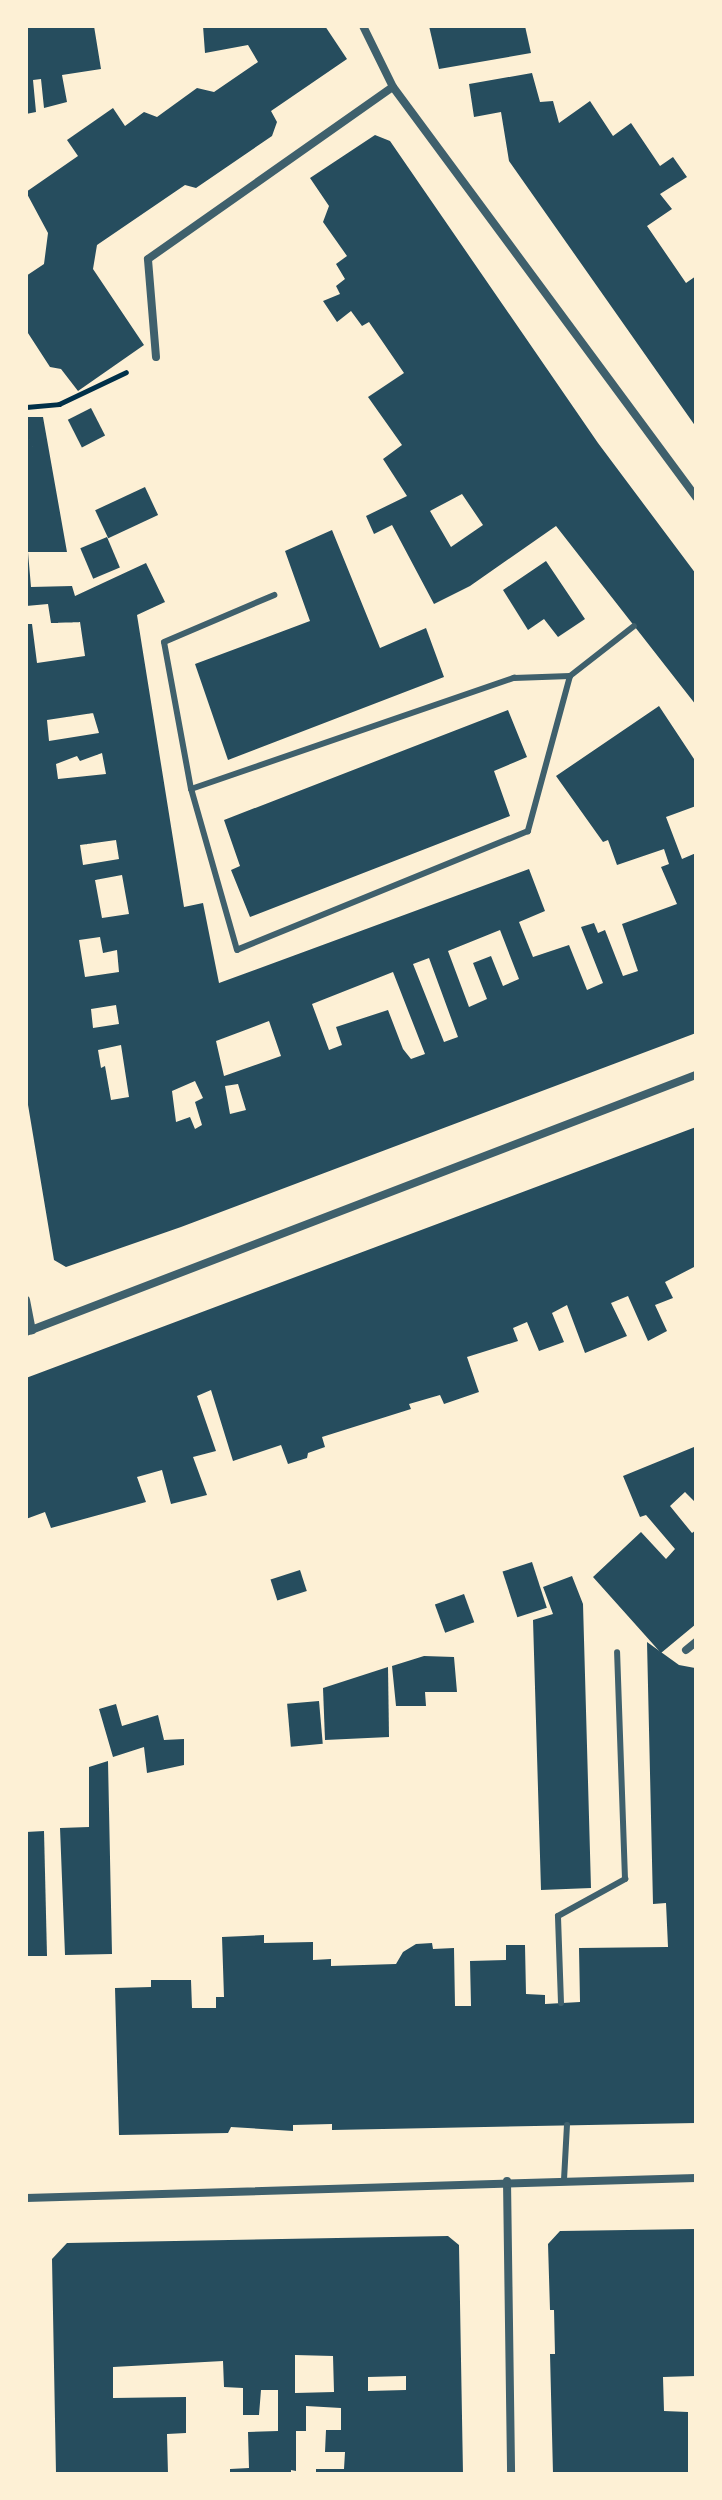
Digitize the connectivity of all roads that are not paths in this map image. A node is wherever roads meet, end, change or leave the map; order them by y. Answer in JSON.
{"nodes":[{"id":1,"x":363,"y":26,"type":"edge"},
{"id":2,"x":393,"y":87,"type":"junction"},
{"id":3,"x":156,"y":357,"type":"road end"},
{"id":4,"x":696,"y":497,"type":"edge"},
{"id":5,"x":274,"y":595,"type":"dead end"},
{"id":6,"x":634,"y":626,"type":"dead end"},
{"id":7,"x":570,"y":676,"type":"junction"},
{"id":8,"x":191,"y":789,"type":"junction"},
{"id":9,"x":696,"y":1075,"type":"edge"},
{"id":10,"x":26,"y":1300,"type":"edge"},
{"id":11,"x":29,"y":1331,"type":"edge"},
{"id":12,"x":696,"y":1642,"type":"edge"},
{"id":13,"x":686,"y":1650,"type":"dead end"},
{"id":14,"x":617,"y":1652,"type":"dead end"},
{"id":15,"x":561,"y":2003,"type":"dead end"},
{"id":16,"x":567,"y":2125,"type":"dead end"},
{"id":17,"x":696,"y":2178,"type":"edge"},
{"id":18,"x":564,"y":2180,"type":"junction"},
{"id":19,"x":507,"y":2181,"type":"junction"},
{"id":20,"x":26,"y":2198,"type":"edge"},
{"id":21,"x":511,"y":2474,"type":"edge"}],
"edges":[{"from":1,"to":2,"type":"street"},
{"from":2,"to":3,"type":"street"},
{"from":2,"to":4,"type":"street"},
{"from":5,"to":8,"type":"lane"},
{"from":6,"to":7,"type":"lane"},
{"from":7,"to":8,"type":"lane"},
{"from":7,"to":8,"type":"lane"},
{"from":9,"to":11,"type":"street"},
{"from":10,"to":11,"type":"street"},
{"from":12,"to":13,"type":"street"},
{"from":14,"to":15,"type":"lane"},
{"from":16,"to":18,"type":"lane"},
{"from":17,"to":18,"type":"street"},
{"from":18,"to":19,"type":"street"},
{"from":19,"to":20,"type":"street"},
{"from":19,"to":21,"type":"street"}]}
